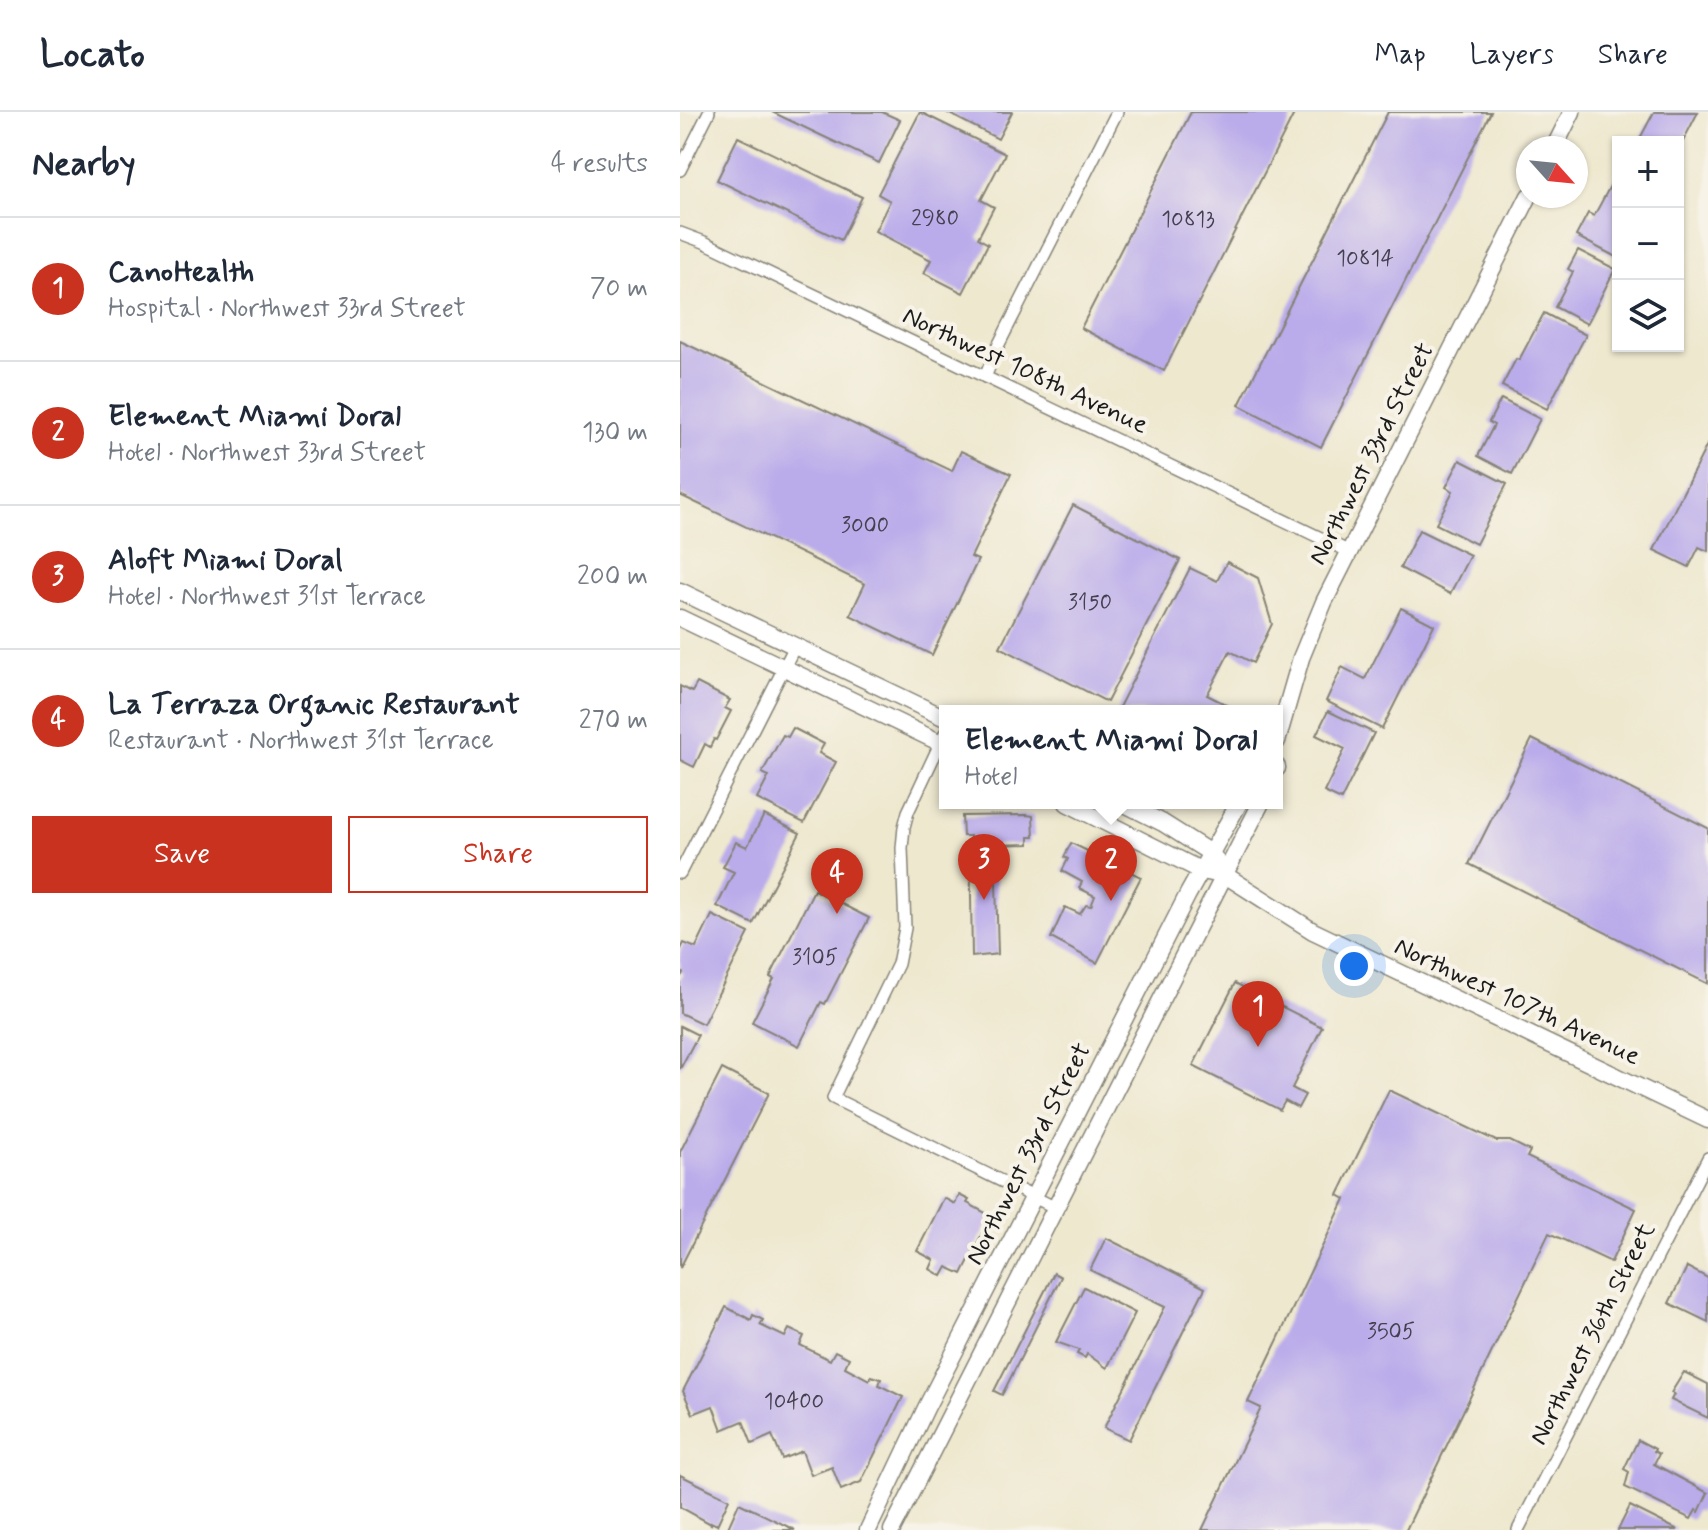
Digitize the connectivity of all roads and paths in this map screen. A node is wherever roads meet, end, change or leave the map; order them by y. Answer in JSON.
{"nodes":[{"id":1,"x":709,"y":112,"type":"edge"},
{"id":2,"x":1117,"y":112,"type":"edge"},
{"id":3,"x":1572,"y":112,"type":"edge"},
{"id":4,"x":1560,"y":136,"type":"edge"},
{"id":5,"x":680,"y":170,"type":"edge"},
{"id":6,"x":1523,"y":208,"type":"edge"},
{"id":7,"x":680,"y":233,"type":"edge"},
{"id":8,"x":985,"y":377,"type":"junction"},
{"id":9,"x":1350,"y":552,"type":"junction"},
{"id":10,"x":680,"y":591,"type":"edge"},
{"id":11,"x":680,"y":618,"type":"edge"},
{"id":12,"x":795,"y":646,"type":"junction"},
{"id":13,"x":784,"y":668,"type":"junction"},
{"id":14,"x":939,"y":715,"type":"edge"},
{"id":15,"x":1283,"y":720,"type":"edge"},
{"id":16,"x":939,"y":738,"type":"edge"},
{"id":17,"x":939,"y":750,"type":"edge"},
{"id":18,"x":1079,"y":809,"type":"edge"},
{"id":19,"x":1135,"y":809,"type":"edge"},
{"id":20,"x":1236,"y":809,"type":"edge"},
{"id":21,"x":1258,"y":809,"type":"edge"},
{"id":22,"x":1212,"y":854,"type":"junction"},
{"id":23,"x":1202,"y":871,"type":"junction"},
{"id":24,"x":680,"y":873,"type":"edge"},
{"id":25,"x":1225,"y":875,"type":"junction"},
{"id":26,"x":1708,"y":1120,"type":"edge"},
{"id":27,"x":1708,"y":1158,"type":"edge"},
{"id":28,"x":1034,"y":1197,"type":"junction"},
{"id":29,"x":1056,"y":1208,"type":"junction"},
{"id":30,"x":868,"y":1530,"type":"edge"},
{"id":31,"x":892,"y":1530,"type":"edge"},
{"id":32,"x":1518,"y":1530,"type":"edge"}],
"edges":[{"from":1,"to":5,"type":"street"},
{"from":2,"to":8,"type":"street"},
{"from":3,"to":4,"type":"street"},
{"from":6,"to":9,"type":"street","name":"Northwest 33rd Street"},
{"from":7,"to":8,"type":"street","name":"Northwest 108th Avenue"},
{"from":8,"to":9,"type":"street","name":"Northwest 108th Avenue"},
{"from":9,"to":15,"type":"street","name":"Northwest 33rd Street"},
{"from":10,"to":12,"type":"street"},
{"from":11,"to":13,"type":"street"},
{"from":12,"to":13,"type":"street"},
{"from":12,"to":14,"type":"street"},
{"from":13,"to":16,"type":"street"},
{"from":13,"to":24,"type":"street"},
{"from":17,"to":28,"type":"street"},
{"from":18,"to":23,"type":"street","name":"Northwest 107th Avenue"},
{"from":19,"to":22,"type":"street","name":"Northwest 107th Avenue"},
{"from":20,"to":22,"type":"street","name":"Northwest 33rd Street"},
{"from":21,"to":25,"type":"street","name":"Northwest 33rd Street"},
{"from":22,"to":23,"type":"street","name":"Northwest 33rd Street"},
{"from":22,"to":25,"type":"street","name":"Northwest 107th Avenue"},
{"from":23,"to":25,"type":"street","name":"Northwest 107th Avenue"},
{"from":23,"to":28,"type":"street","name":"Northwest 33rd Street"},
{"from":25,"to":26,"type":"street","name":"Northwest 107th Avenue"},
{"from":25,"to":29,"type":"street","name":"Northwest 33rd Street"},
{"from":27,"to":32,"type":"street","name":"Northwest 36th Street"},
{"from":28,"to":29,"type":"street"},
{"from":28,"to":30,"type":"street","name":"Northwest 33rd Street"},
{"from":29,"to":31,"type":"street","name":"Northwest 33rd Street"}]}
